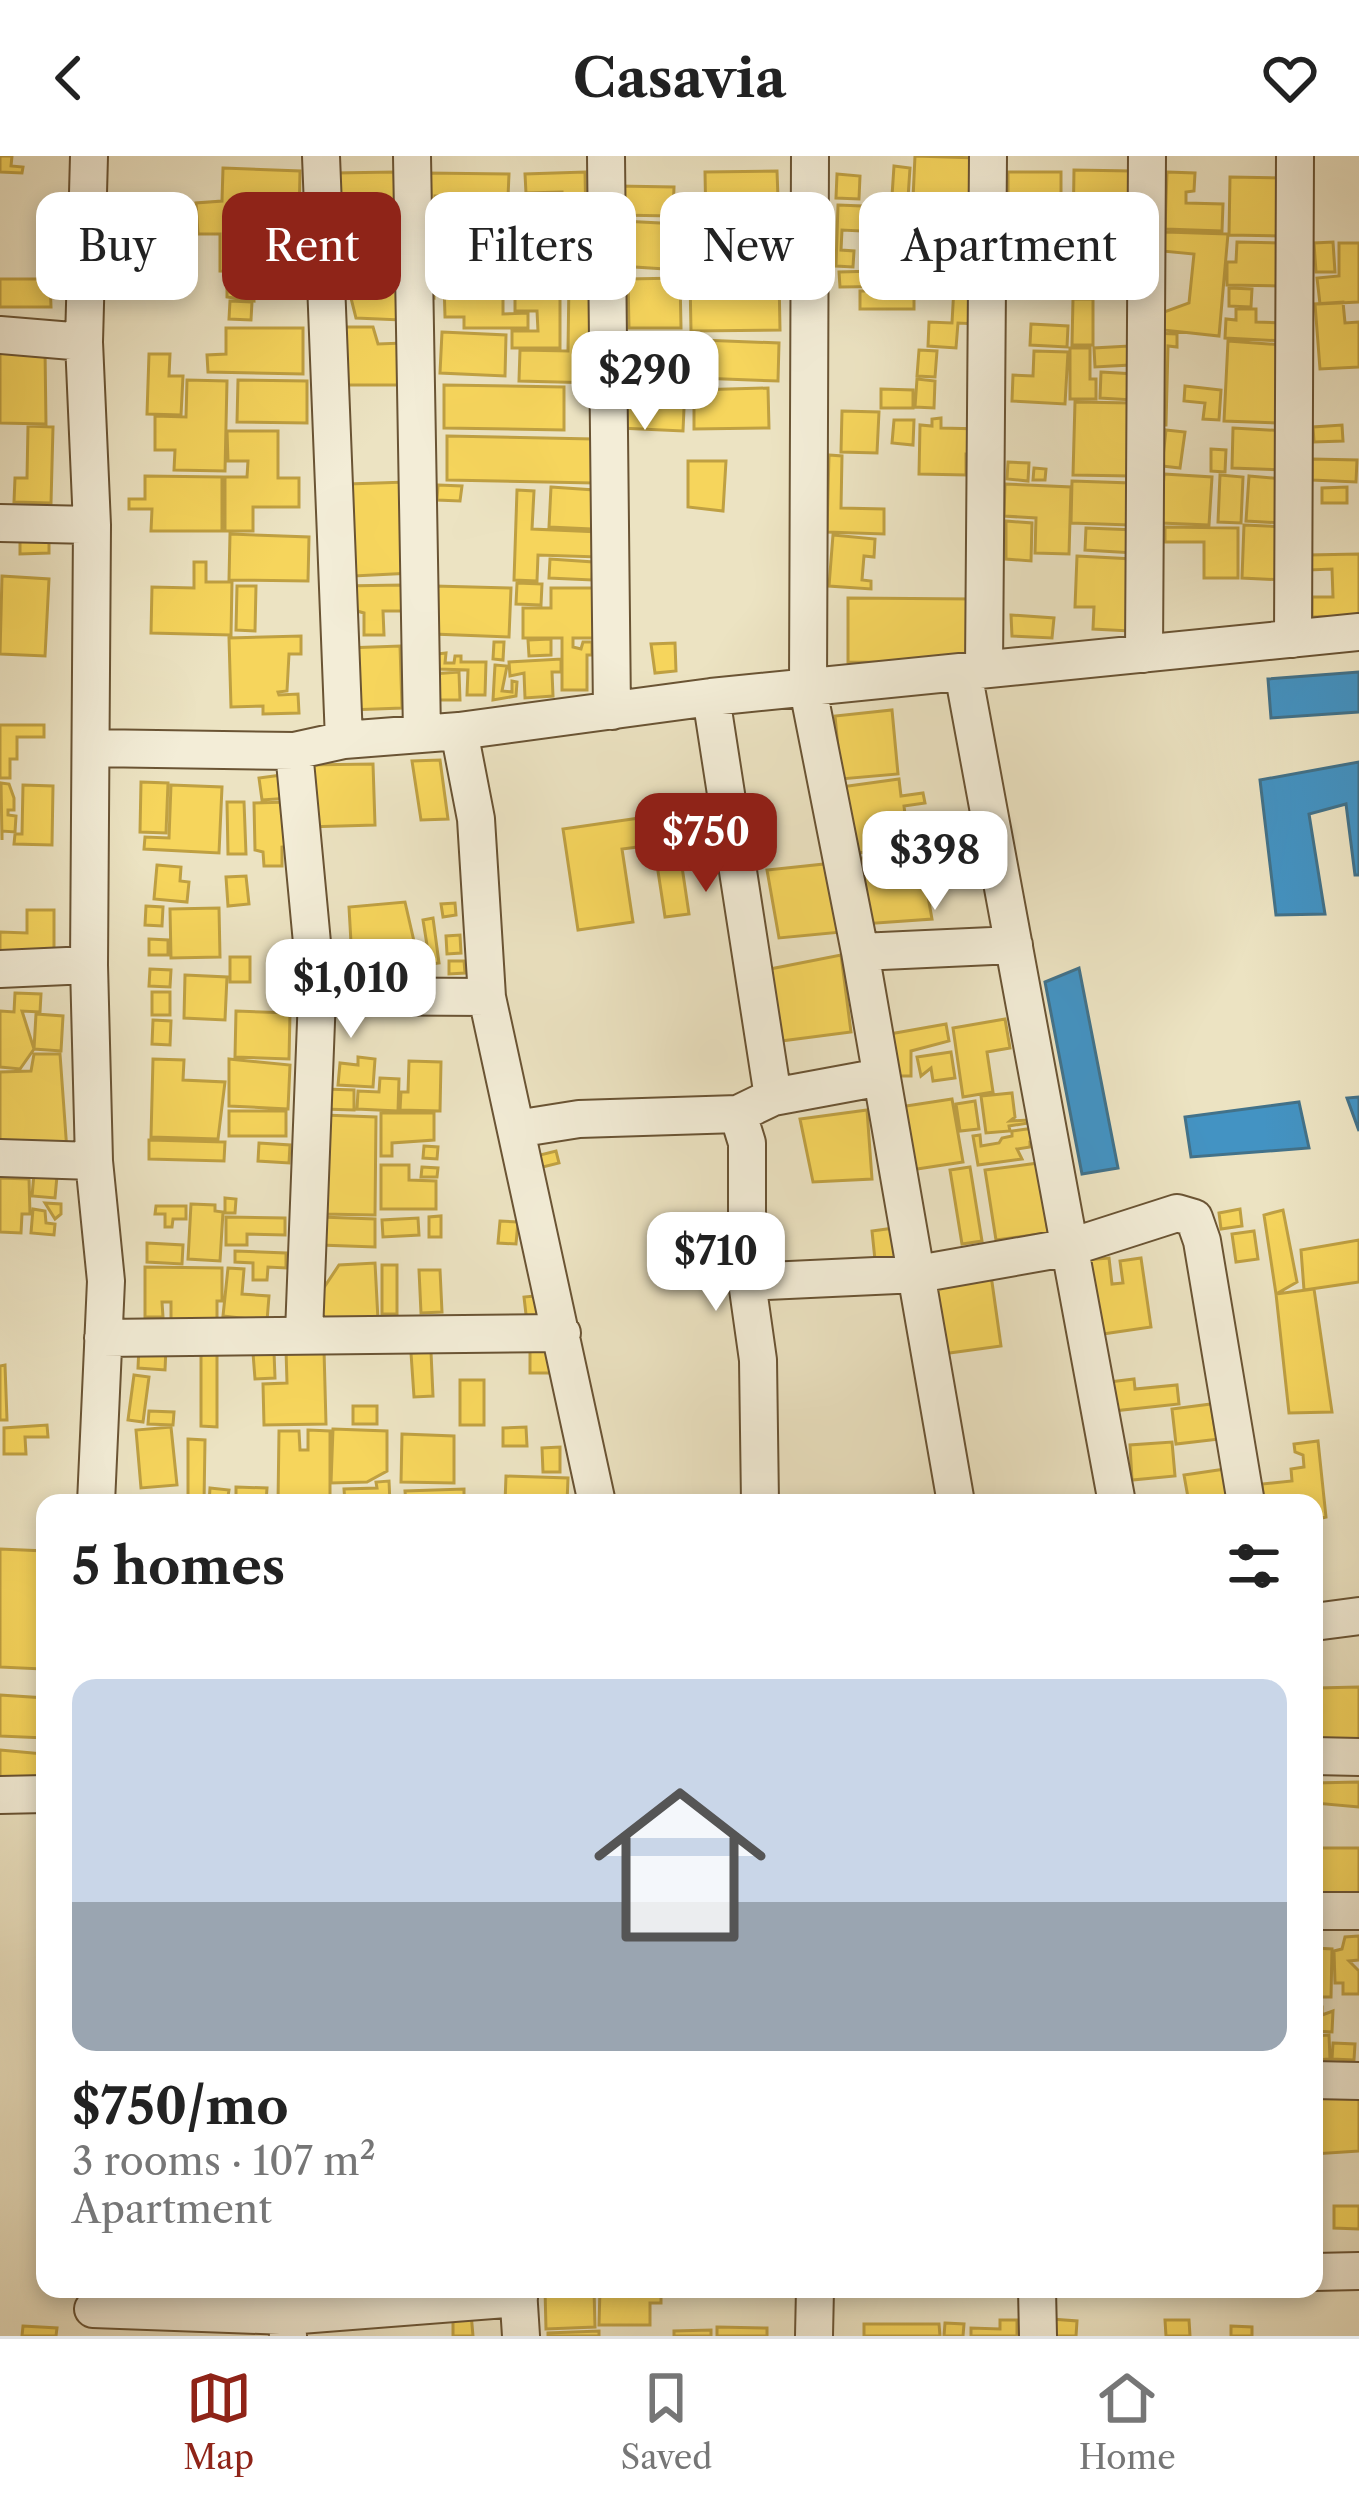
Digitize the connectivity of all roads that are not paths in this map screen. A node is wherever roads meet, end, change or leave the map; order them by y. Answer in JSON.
{"nodes":[{"id":1,"x":89,"y":156,"type":"edge"},
{"id":2,"x":321,"y":156,"type":"edge"},
{"id":3,"x":412,"y":156,"type":"edge"},
{"id":4,"x":606,"y":156,"type":"edge"},
{"id":5,"x":810,"y":156,"type":"edge"},
{"id":6,"x":988,"y":156,"type":"edge"},
{"id":7,"x":1147,"y":156,"type":"edge"},
{"id":8,"x":1295,"y":156,"type":"edge"},
{"id":9,"x":0,"y":335,"type":"edge"},
{"id":10,"x":85,"y":342,"type":"junction"},
{"id":11,"x":0,"y":523,"type":"edge"},
{"id":12,"x":92,"y":525,"type":"junction"},
{"id":13,"x":1359,"y":632,"type":"edge"},
{"id":14,"x":1293,"y":639,"type":"junction"},
{"id":15,"x":1144,"y":654,"type":"junction"},
{"id":16,"x":974,"y":670,"type":"junction"},
{"id":17,"x":808,"y":688,"type":"junction"},
{"id":18,"x":711,"y":697,"type":"junction"},
{"id":19,"x":612,"y":711,"type":"junction"},
{"id":20,"x":441,"y":732,"type":"junction"},
{"id":21,"x":344,"y":740,"type":"junction"},
{"id":22,"x":91,"y":748,"type":"junction"},
{"id":23,"x":294,"y":751,"type":"junction"},
{"id":24,"x":1014,"y":945,"type":"junction"},
{"id":25,"x":860,"y":952,"type":"junction"},
{"id":26,"x":89,"y":965,"type":"junction"},
{"id":27,"x":0,"y":969,"type":"edge"},
{"id":28,"x":317,"y":996,"type":"junction"},
{"id":29,"x":487,"y":998,"type":"junction"},
{"id":30,"x":881,"y":1077,"type":"junction"},
{"id":31,"x":773,"y":1097,"type":"junction"},
{"id":32,"x":738,"y":1114,"type":"junction"},
{"id":33,"x":516,"y":1129,"type":"junction"},
{"id":34,"x":0,"y":1158,"type":"edge"},
{"id":35,"x":94,"y":1161,"type":"junction"},
{"id":36,"x":1071,"y":1247,"type":"junction"},
{"id":37,"x":917,"y":1274,"type":"junction"},
{"id":38,"x":747,"y":1282,"type":"junction"},
{"id":39,"x":304,"y":1333,"type":"junction"},
{"id":40,"x":562,"y":1333,"type":"junction"},
{"id":41,"x":103,"y":1338,"type":"junction"},
{"id":42,"x":96,"y":1494,"type":"edge"},
{"id":43,"x":595,"y":1494,"type":"edge"},
{"id":44,"x":760,"y":1494,"type":"edge"},
{"id":45,"x":954,"y":1494,"type":"edge"},
{"id":46,"x":1115,"y":1494,"type":"edge"},
{"id":47,"x":1244,"y":1494,"type":"edge"},
{"id":48,"x":1359,"y":1616,"type":"edge"},
{"id":49,"x":1323,"y":1621,"type":"edge"},
{"id":50,"x":1323,"y":1756,"type":"edge"},
{"id":51,"x":1359,"y":1756,"type":"edge"},
{"id":52,"x":36,"y":1794,"type":"edge"},
{"id":53,"x":0,"y":1795,"type":"edge"},
{"id":54,"x":1323,"y":1911,"type":"edge"},
{"id":55,"x":1359,"y":1911,"type":"edge"},
{"id":56,"x":1323,"y":2080,"type":"edge"},
{"id":57,"x":1359,"y":2081,"type":"edge"},
{"id":58,"x":1359,"y":2271,"type":"edge"},
{"id":59,"x":1323,"y":2272,"type":"edge"},
{"id":60,"x":489,"y":2298,"type":"edge"},
{"id":61,"x":518,"y":2298,"type":"edge"},
{"id":62,"x":815,"y":2298,"type":"edge"},
{"id":63,"x":1036,"y":2298,"type":"edge"},
{"id":64,"x":93,"y":2312,"type":"edge"},
{"id":65,"x":287,"y":2326,"type":"edge"},
{"id":66,"x":520,"y":2336,"type":"edge"},
{"id":67,"x":814,"y":2336,"type":"edge"},
{"id":68,"x":1038,"y":2336,"type":"edge"}],
"edges":[{"from":1,"to":10,"type":"street"},
{"from":2,"to":21,"type":"street"},
{"from":3,"to":20,"type":"street"},
{"from":4,"to":19,"type":"street"},
{"from":5,"to":17,"type":"street"},
{"from":6,"to":16,"type":"street"},
{"from":7,"to":15,"type":"street"},
{"from":8,"to":14,"type":"street"},
{"from":9,"to":10,"type":"street"},
{"from":10,"to":12,"type":"street"},
{"from":11,"to":12,"type":"street"},
{"from":12,"to":22,"type":"street"},
{"from":13,"to":14,"type":"street"},
{"from":14,"to":15,"type":"street"},
{"from":15,"to":16,"type":"street"},
{"from":16,"to":17,"type":"street"},
{"from":16,"to":24,"type":"street"},
{"from":17,"to":18,"type":"street"},
{"from":17,"to":25,"type":"street"},
{"from":18,"to":19,"type":"street"},
{"from":18,"to":31,"type":"street"},
{"from":19,"to":20,"type":"street"},
{"from":20,"to":21,"type":"street"},
{"from":20,"to":29,"type":"street"},
{"from":21,"to":23,"type":"street"},
{"from":22,"to":23,"type":"street"},
{"from":22,"to":26,"type":"street"},
{"from":23,"to":28,"type":"street"},
{"from":24,"to":25,"type":"street"},
{"from":24,"to":36,"type":"street"},
{"from":25,"to":30,"type":"street"},
{"from":26,"to":27,"type":"street"},
{"from":26,"to":35,"type":"street"},
{"from":28,"to":29,"type":"street"},
{"from":28,"to":39,"type":"street"},
{"from":29,"to":33,"type":"street"},
{"from":30,"to":31,"type":"street"},
{"from":30,"to":37,"type":"street"},
{"from":31,"to":32,"type":"street"},
{"from":32,"to":33,"type":"street"},
{"from":32,"to":38,"type":"street"},
{"from":33,"to":40,"type":"street"},
{"from":34,"to":35,"type":"street"},
{"from":35,"to":41,"type":"street"},
{"from":36,"to":37,"type":"street"},
{"from":36,"to":46,"type":"street"},
{"from":36,"to":47,"type":"street"},
{"from":37,"to":38,"type":"street"},
{"from":37,"to":45,"type":"street"},
{"from":38,"to":44,"type":"street"},
{"from":39,"to":40,"type":"street"},
{"from":39,"to":41,"type":"street"},
{"from":40,"to":43,"type":"street"},
{"from":41,"to":42,"type":"street"},
{"from":48,"to":49,"type":"street"},
{"from":50,"to":51,"type":"street"},
{"from":52,"to":53,"type":"street"},
{"from":54,"to":55,"type":"street"},
{"from":56,"to":57,"type":"street"},
{"from":58,"to":59,"type":"street"},
{"from":60,"to":65,"type":"street"},
{"from":61,"to":66,"type":"street"},
{"from":62,"to":67,"type":"street"},
{"from":63,"to":68,"type":"street"},
{"from":64,"to":65,"type":"street"}]}
